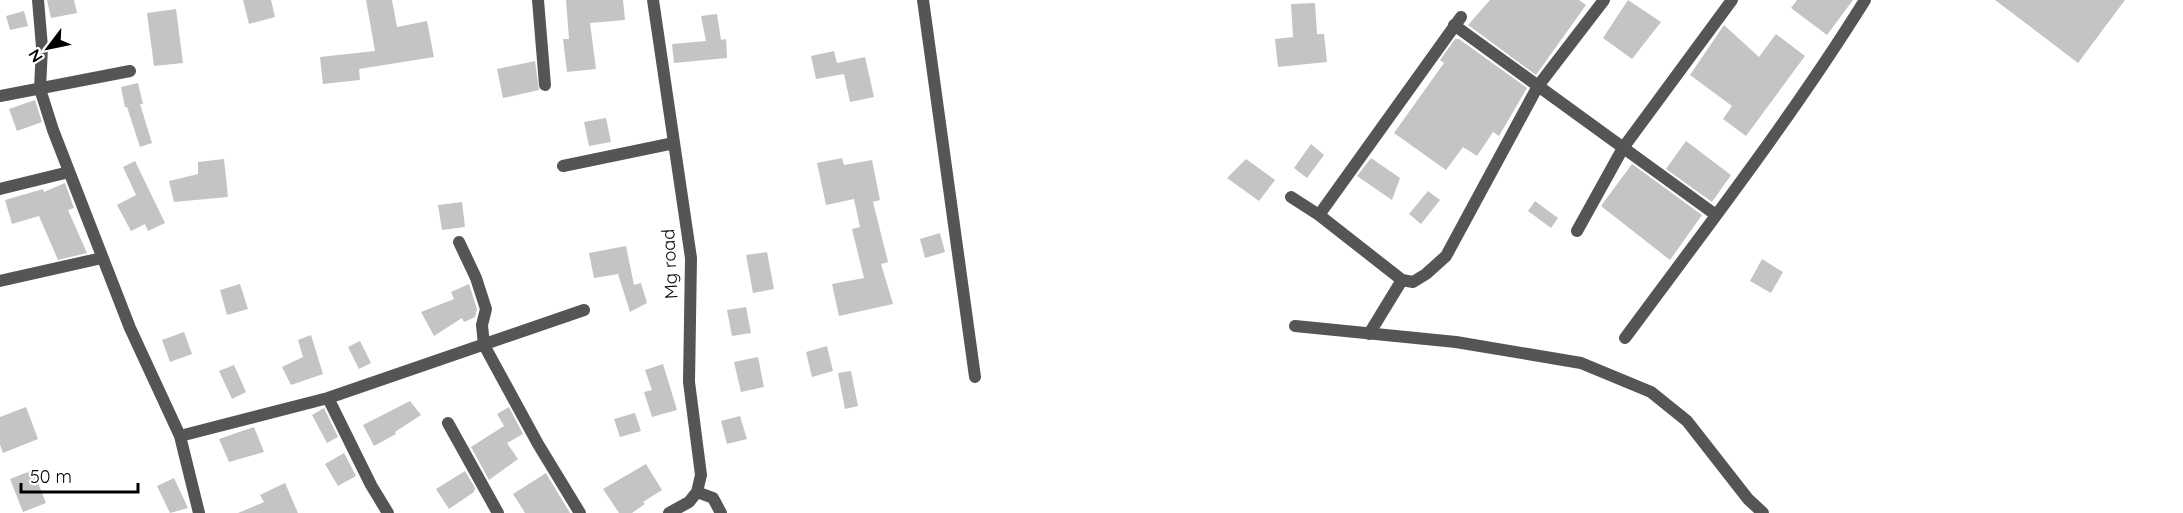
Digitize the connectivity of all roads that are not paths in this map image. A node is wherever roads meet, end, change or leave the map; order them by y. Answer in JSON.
{"nodes":[{"id":1,"x":38,"y":0,"type":"edge"},
{"id":2,"x":538,"y":0,"type":"edge"},
{"id":3,"x":653,"y":0,"type":"edge"},
{"id":4,"x":924,"y":0,"type":"edge"},
{"id":5,"x":1604,"y":0,"type":"edge"},
{"id":6,"x":1732,"y":0,"type":"edge"},
{"id":7,"x":1865,"y":0,"type":"edge"},
{"id":8,"x":130,"y":71,"type":"dead end"},
{"id":9,"x":545,"y":85,"type":"dead end"},
{"id":10,"x":1538,"y":86,"type":"junction"},
{"id":11,"x":40,"y":89,"type":"junction"},
{"id":12,"x":0,"y":96,"type":"edge"},
{"id":13,"x":674,"y":144,"type":"junction"},
{"id":14,"x":1623,"y":148,"type":"junction"},
{"id":15,"x":562,"y":166,"type":"dead end"},
{"id":16,"x":69,"y":172,"type":"junction"},
{"id":17,"x":0,"y":189,"type":"edge"},
{"id":18,"x":1291,"y":197,"type":"dead end"},
{"id":19,"x":1716,"y":214,"type":"junction"},
{"id":20,"x":1319,"y":215,"type":"junction"},
{"id":21,"x":1577,"y":231,"type":"dead end"},
{"id":22,"x":459,"y":242,"type":"dead end"},
{"id":23,"x":102,"y":258,"type":"junction"},
{"id":24,"x":1402,"y":280,"type":"junction"},
{"id":25,"x":0,"y":281,"type":"edge"},
{"id":26,"x":584,"y":310,"type":"dead end"},
{"id":27,"x":1295,"y":326,"type":"dead end"},
{"id":28,"x":1369,"y":333,"type":"junction"},
{"id":29,"x":1624,"y":338,"type":"dead end"},
{"id":30,"x":484,"y":345,"type":"junction"},
{"id":31,"x":975,"y":377,"type":"dead end"},
{"id":32,"x":328,"y":398,"type":"junction"},
{"id":33,"x":448,"y":423,"type":"dead end"},
{"id":34,"x":180,"y":436,"type":"junction"},
{"id":35,"x":697,"y":492,"type":"junction"},
{"id":36,"x":199,"y":513,"type":"edge"},
{"id":37,"x":388,"y":513,"type":"edge"},
{"id":38,"x":498,"y":513,"type":"edge"},
{"id":39,"x":580,"y":513,"type":"edge"},
{"id":40,"x":669,"y":513,"type":"edge"},
{"id":41,"x":721,"y":513,"type":"edge"},
{"id":42,"x":1763,"y":513,"type":"edge"}],
"edges":[{"from":1,"to":11,"type":"street"},
{"from":2,"to":9,"type":"street"},
{"from":3,"to":13,"type":"street","name":"Mg road"},
{"from":4,"to":31,"type":"street"},
{"from":5,"to":10,"type":"street"},
{"from":6,"to":14,"type":"street"},
{"from":7,"to":19,"type":"street"},
{"from":8,"to":11,"type":"street"},
{"from":10,"to":14,"type":"street"},
{"from":10,"to":20,"type":"street"},
{"from":10,"to":24,"type":"street"},
{"from":11,"to":12,"type":"street"},
{"from":11,"to":16,"type":"street"},
{"from":13,"to":15,"type":"street"},
{"from":13,"to":35,"type":"street","name":"Mg road"},
{"from":14,"to":19,"type":"street"},
{"from":14,"to":21,"type":"street"},
{"from":16,"to":17,"type":"street"},
{"from":16,"to":23,"type":"street"},
{"from":18,"to":20,"type":"street"},
{"from":19,"to":29,"type":"street"},
{"from":20,"to":24,"type":"street"},
{"from":22,"to":30,"type":"street"},
{"from":23,"to":25,"type":"street"},
{"from":23,"to":34,"type":"street"},
{"from":24,"to":28,"type":"street"},
{"from":26,"to":30,"type":"street"},
{"from":27,"to":28,"type":"street"},
{"from":28,"to":42,"type":"street"},
{"from":30,"to":32,"type":"street"},
{"from":30,"to":39,"type":"street"},
{"from":32,"to":34,"type":"street"},
{"from":32,"to":37,"type":"street"},
{"from":33,"to":38,"type":"street"},
{"from":34,"to":36,"type":"street"},
{"from":35,"to":40,"type":"street"},
{"from":35,"to":41,"type":"street"}]}
